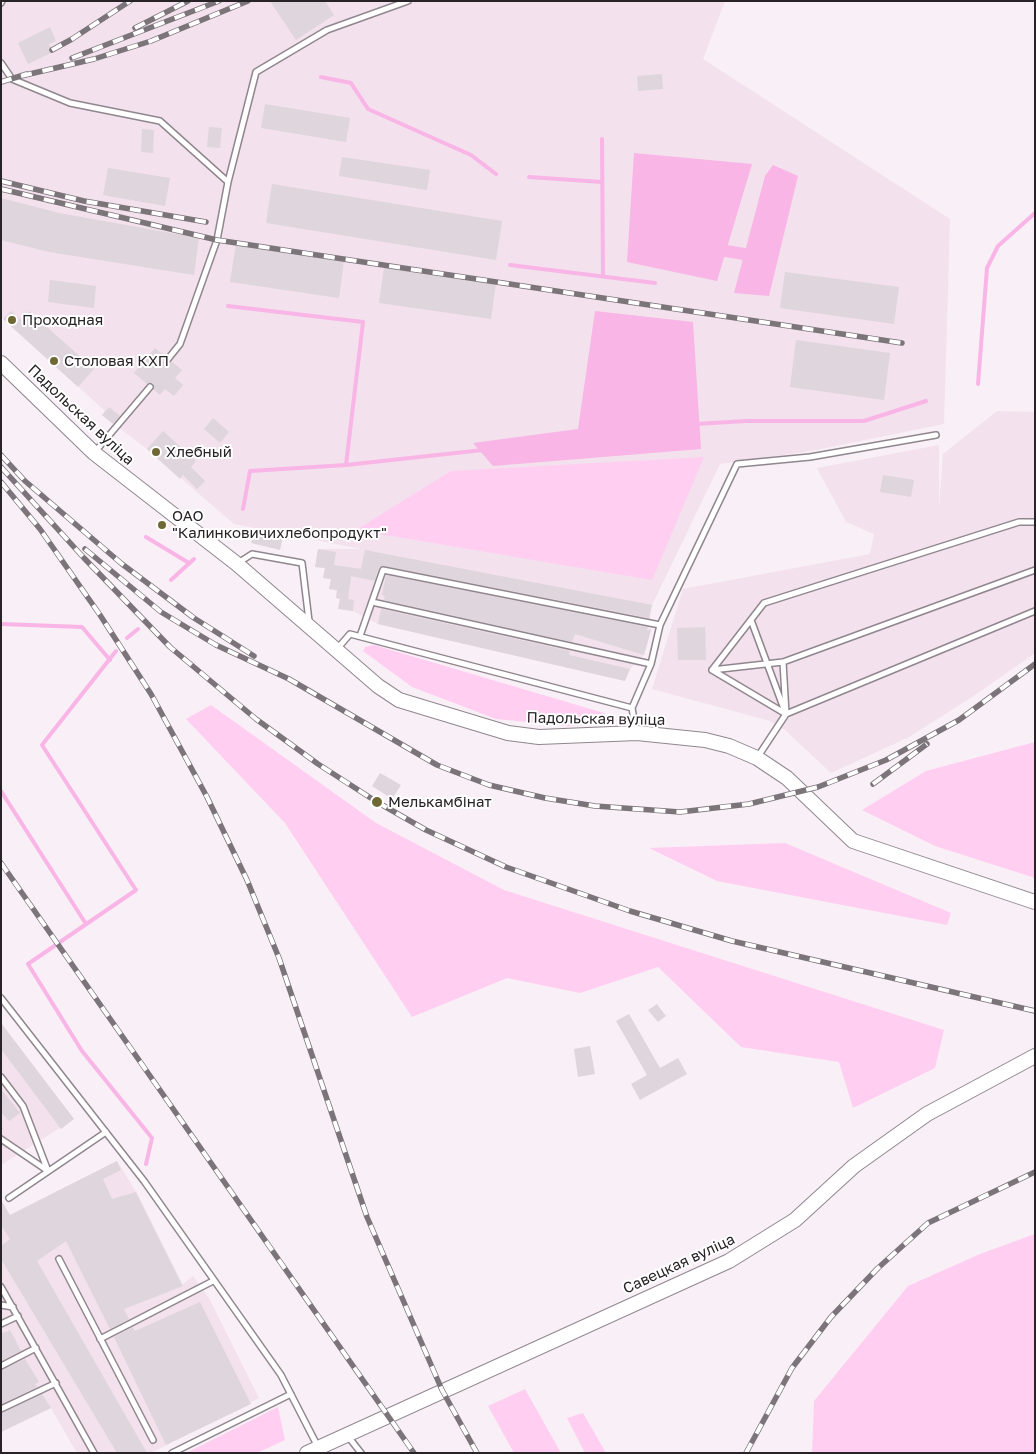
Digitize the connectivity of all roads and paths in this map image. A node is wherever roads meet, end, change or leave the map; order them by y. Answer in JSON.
{"nodes":[{"id":1,"x":408,"y":1,"type":"edge"},
{"id":2,"x":1,"y":63,"type":"edge"},
{"id":3,"x":228,"y":182,"type":"junction"},
{"id":4,"x":168,"y":359,"type":"dead end"},
{"id":5,"x":1,"y":363,"type":"edge"},
{"id":6,"x":150,"y":387,"type":"dead end"},
{"id":7,"x":936,"y":435,"type":"dead end"},
{"id":8,"x":94,"y":453,"type":"junction"},
{"id":9,"x":1035,"y":522,"type":"edge"},
{"id":10,"x":237,"y":564,"type":"junction"},
{"id":11,"x":1035,"y":570,"type":"edge"},
{"id":12,"x":372,"y":602,"type":"junction"},
{"id":13,"x":1035,"y":611,"type":"edge"},
{"id":14,"x":751,"y":620,"type":"junction"},
{"id":15,"x":660,"y":625,"type":"junction"},
{"id":16,"x":309,"y":627,"type":"junction"},
{"id":17,"x":360,"y":636,"type":"junction"},
{"id":18,"x":336,"y":650,"type":"junction"},
{"id":19,"x":783,"y":662,"type":"junction"},
{"id":20,"x":651,"y":664,"type":"junction"},
{"id":21,"x":768,"y":664,"type":"junction"},
{"id":22,"x":712,"y":670,"type":"junction"},
{"id":23,"x":632,"y":708,"type":"junction"},
{"id":24,"x":786,"y":714,"type":"junction"},
{"id":25,"x":636,"y":733,"type":"junction"},
{"id":26,"x":757,"y":758,"type":"junction"},
{"id":27,"x":1035,"y":902,"type":"edge"},
{"id":28,"x":1,"y":998,"type":"edge"},
{"id":29,"x":1035,"y":1056,"type":"edge"},
{"id":30,"x":1,"y":1077,"type":"edge"},
{"id":31,"x":106,"y":1132,"type":"junction"},
{"id":32,"x":1,"y":1139,"type":"edge"},
{"id":33,"x":48,"y":1171,"type":"junction"},
{"id":34,"x":9,"y":1198,"type":"dead end"},
{"id":35,"x":59,"y":1259,"type":"dead end"},
{"id":36,"x":213,"y":1282,"type":"junction"},
{"id":37,"x":1,"y":1287,"type":"edge"},
{"id":38,"x":1,"y":1305,"type":"edge"},
{"id":39,"x":13,"y":1307,"type":"junction"},
{"id":40,"x":18,"y":1316,"type":"junction"},
{"id":41,"x":1,"y":1324,"type":"edge"},
{"id":42,"x":100,"y":1339,"type":"junction"},
{"id":43,"x":36,"y":1348,"type":"junction"},
{"id":44,"x":1,"y":1366,"type":"edge"},
{"id":45,"x":56,"y":1383,"type":"junction"},
{"id":46,"x":291,"y":1394,"type":"junction"},
{"id":47,"x":1,"y":1409,"type":"edge"},
{"id":48,"x":346,"y":1434,"type":"junction"},
{"id":49,"x":153,"y":1440,"type":"dead end"},
{"id":50,"x":313,"y":1450,"type":"edge"},
{"id":51,"x":94,"y":1453,"type":"edge"},
{"id":52,"x":172,"y":1453,"type":"edge"},
{"id":53,"x":360,"y":1453,"type":"edge"}],
"edges":[{"from":1,"to":3,"type":"lane"},
{"from":2,"to":3,"type":"lane"},
{"from":3,"to":4,"type":"lane"},
{"from":5,"to":8,"type":"main road","name":"Падольская вуліца"},
{"from":6,"to":8,"type":"lane"},
{"from":7,"to":15,"type":"lane"},
{"from":8,"to":10,"type":"main road","name":"Падольская вуліца"},
{"from":9,"to":14,"type":"lane"},
{"from":10,"to":16,"type":"main road","name":"Падольская вуліца"},
{"from":10,"to":16,"type":"lane"},
{"from":11,"to":19,"type":"lane"},
{"from":12,"to":15,"type":"lane"},
{"from":12,"to":17,"type":"lane"},
{"from":12,"to":20,"type":"lane"},
{"from":13,"to":24,"type":"lane"},
{"from":14,"to":21,"type":"lane"},
{"from":14,"to":22,"type":"lane"},
{"from":15,"to":20,"type":"lane"},
{"from":16,"to":18,"type":"main road","name":"Падольская вуліца"},
{"from":17,"to":18,"type":"lane"},
{"from":17,"to":23,"type":"lane"},
{"from":18,"to":25,"type":"main road","name":"Падольская вуліца"},
{"from":19,"to":21,"type":"lane"},
{"from":19,"to":24,"type":"lane"},
{"from":20,"to":23,"type":"lane"},
{"from":21,"to":22,"type":"lane"},
{"from":21,"to":24,"type":"lane"},
{"from":22,"to":24,"type":"lane"},
{"from":23,"to":25,"type":"lane"},
{"from":24,"to":26,"type":"lane"},
{"from":25,"to":26,"type":"main road","name":"Падольская вуліца"},
{"from":26,"to":27,"type":"main road","name":"Падольская вуліца"},
{"from":28,"to":31,"type":"lane"},
{"from":29,"to":48,"type":"main road","name":"Савецкая вуліца"},
{"from":30,"to":33,"type":"lane"},
{"from":31,"to":33,"type":"lane"},
{"from":31,"to":36,"type":"lane"},
{"from":32,"to":33,"type":"lane"},
{"from":33,"to":34,"type":"lane"},
{"from":35,"to":42,"type":"lane"},
{"from":36,"to":42,"type":"lane"},
{"from":36,"to":46,"type":"lane"},
{"from":37,"to":39,"type":"lane"},
{"from":38,"to":39,"type":"lane"},
{"from":39,"to":40,"type":"lane"},
{"from":40,"to":41,"type":"lane"},
{"from":40,"to":43,"type":"lane"},
{"from":42,"to":49,"type":"lane"},
{"from":43,"to":44,"type":"lane"},
{"from":43,"to":45,"type":"lane"},
{"from":45,"to":47,"type":"lane"},
{"from":45,"to":51,"type":"lane"},
{"from":46,"to":50,"type":"lane"},
{"from":46,"to":52,"type":"lane"},
{"from":48,"to":50,"type":"main road","name":"Савецкая вуліца"},
{"from":48,"to":53,"type":"lane"}]}
